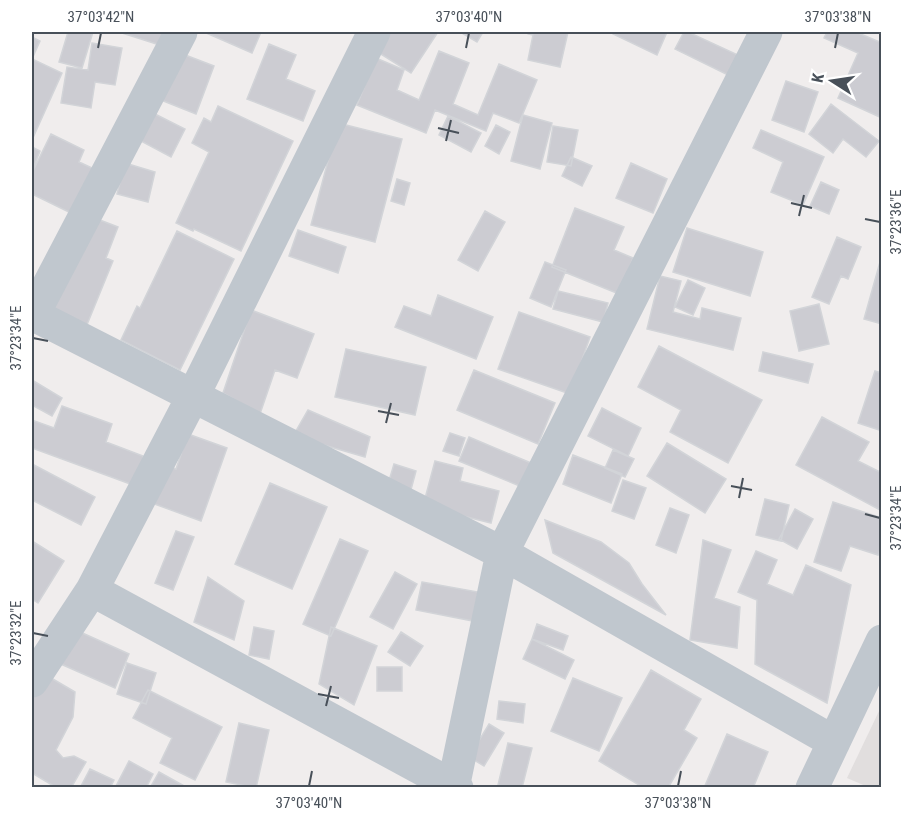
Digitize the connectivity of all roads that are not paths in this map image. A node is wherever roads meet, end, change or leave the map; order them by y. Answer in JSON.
{"nodes":[{"id":1,"x":180,"y":32,"type":"edge"},
{"id":2,"x":374,"y":32,"type":"edge"},
{"id":3,"x":766,"y":32,"type":"edge"},
{"id":4,"x":32,"y":315,"type":"edge"},
{"id":5,"x":193,"y":396,"type":"junction"},
{"id":6,"x":502,"y":553,"type":"junction"},
{"id":7,"x":92,"y":590,"type":"junction"},
{"id":8,"x":882,"y":640,"type":"edge"},
{"id":9,"x":32,"y":681,"type":"edge"},
{"id":10,"x":834,"y":742,"type":"junction"},
{"id":11,"x":455,"y":787,"type":"edge"},
{"id":12,"x":812,"y":788,"type":"edge"}],
"edges":[{"from":1,"to":4,"type":"street"},
{"from":2,"to":5,"type":"street"},
{"from":3,"to":6,"type":"street"},
{"from":4,"to":5,"type":"street"},
{"from":5,"to":6,"type":"street"},
{"from":5,"to":7,"type":"street"},
{"from":6,"to":10,"type":"street"},
{"from":6,"to":11,"type":"street"},
{"from":7,"to":9,"type":"street"},
{"from":7,"to":11,"type":"street"},
{"from":8,"to":10,"type":"street"},
{"from":10,"to":12,"type":"street"}]}
